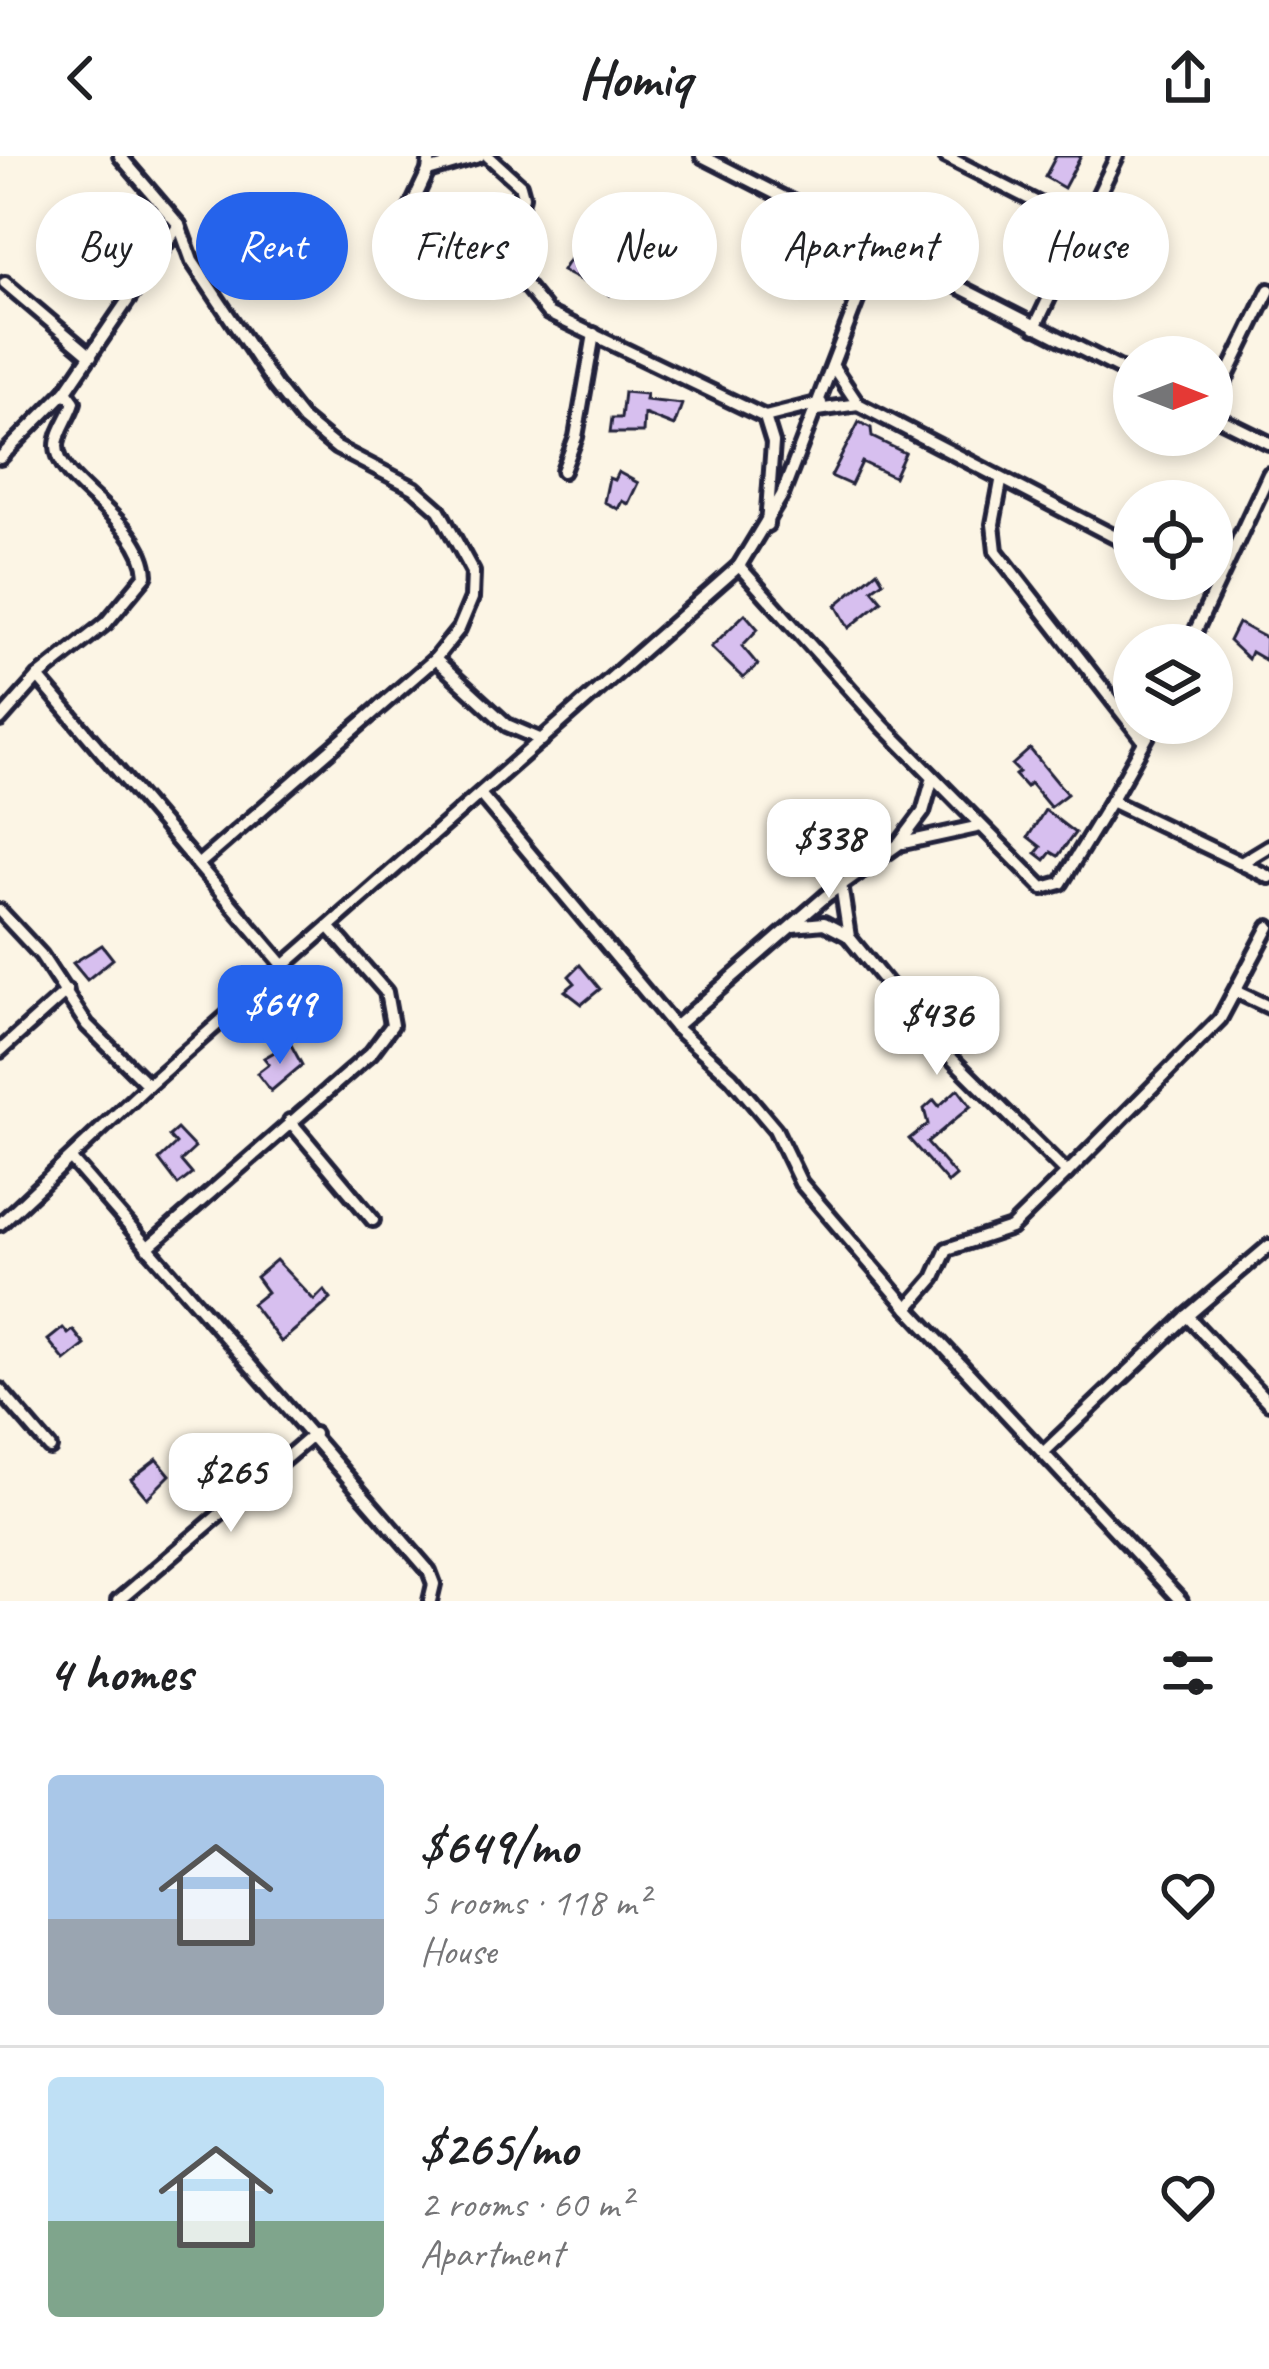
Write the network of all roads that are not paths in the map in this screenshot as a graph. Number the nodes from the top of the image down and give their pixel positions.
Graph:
1 (120, 156) edge
2 (430, 156) edge
3 (484, 156) edge
4 (945, 156) edge
5 (1118, 156) edge
6 (711, 158) edge
7 (428, 171) junction
8 (418, 192) edge
9 (773, 192) edge
10 (1016, 192) edge
11 (1100, 192) edge
12 (179, 225) junction
13 (5, 283) dead end
14 (1269, 290) edge
15 (859, 300) edge
16 (979, 300) edge
17 (1048, 300) edge
18 (1264, 313) edge
19 (1035, 327) junction
20 (594, 334) junction
21 (91, 356) junction
22 (1113, 366) edge
23 (834, 368) junction
24 (1233, 371) edge
25 (66, 391) junction
26 (858, 404) junction
27 (819, 407) junction
28 (765, 417) junction
29 (1233, 423) edge
30 (1269, 443) edge
31 (0, 458) edge
32 (563, 471) dead end
33 (1269, 474) edge
34 (1001, 482) junction
35 (766, 527) junction
36 (1113, 537) edge
37 (1233, 549) edge
38 (739, 566) junction
39 (435, 658) junction
40 (38, 677) junction
41 (1113, 701) edge
42 (0, 720) edge
43 (542, 740) junction
44 (1142, 744) edge
45 (933, 777) junction
46 (480, 794) junction
47 (1111, 801) junction
48 (981, 826) junction
49 (899, 844) junction
50 (1269, 846) edge
51 (1241, 862) junction
52 (200, 863) junction
53 (1269, 877) edge
54 (841, 884) junction
55 (0, 911) edge
56 (793, 926) junction
57 (1269, 927) edge
58 (331, 928) junction
59 (849, 937) junction
60 (284, 966) junction
61 (67, 991) junction
62 (1237, 992) junction
63 (1269, 1007) edge
64 (675, 1027) junction
65 (0, 1051) edge
66 (148, 1085) junction
67 (290, 1121) junction
68 (71, 1159) junction
69 (1067, 1173) junction
70 (373, 1220) dead end
71 (0, 1224) edge
72 (1269, 1246) edge
73 (147, 1248) junction
74 (908, 1308) junction
75 (1187, 1316) junction
76 (0, 1390) edge
77 (1269, 1403) edge
78 (314, 1434) junction
79 (50, 1448) dead end
80 (1045, 1451) junction
81 (118, 1601) edge
82 (430, 1601) edge
83 (1180, 1601) edge

1 - 12 street
2 - 7 street
3 - 7 street
3 - 20 street
4 - 10 street
5 - 11 street
6 - 9 street
7 - 8 street
12 - 21 street
12 - 39 street
13 - 21 street
14 - 18 street
15 - 23 street
16 - 19 street
17 - 19 street
18 - 24 street
19 - 22 street
20 - 28 street
20 - 32 street
21 - 25 street
23 - 26 street
23 - 27 street
25 - 31 street
25 - 40 street
26 - 27 street
26 - 34 street
27 - 28 street
27 - 35 street
28 - 35 street
29 - 30 street
33 - 37 street
34 - 36 street
34 - 41 street
35 - 38 street
38 - 43 street
38 - 45 street
39 - 43 street
39 - 52 street
40 - 42 street
40 - 52 street
43 - 46 street
44 - 47 street
45 - 48 street
45 - 49 street
46 - 58 street
46 - 64 street
47 - 48 street
47 - 51 street
48 - 49 street
49 - 54 street
50 - 51 street
51 - 53 street
52 - 60 street
54 - 56 street
54 - 59 street
55 - 61 street
56 - 59 street
56 - 64 street
57 - 62 street
58 - 60 street
58 - 67 street
59 - 69 street
60 - 66 street
61 - 65 street
61 - 66 street
62 - 63 street
62 - 69 street
64 - 74 street
66 - 68 street
67 - 70 street
67 - 73 street
68 - 71 street
68 - 73 street
69 - 74 street
72 - 75 street
73 - 78 street
74 - 80 street
75 - 77 street
75 - 80 street
76 - 79 street
78 - 81 street
78 - 82 street
80 - 83 street

